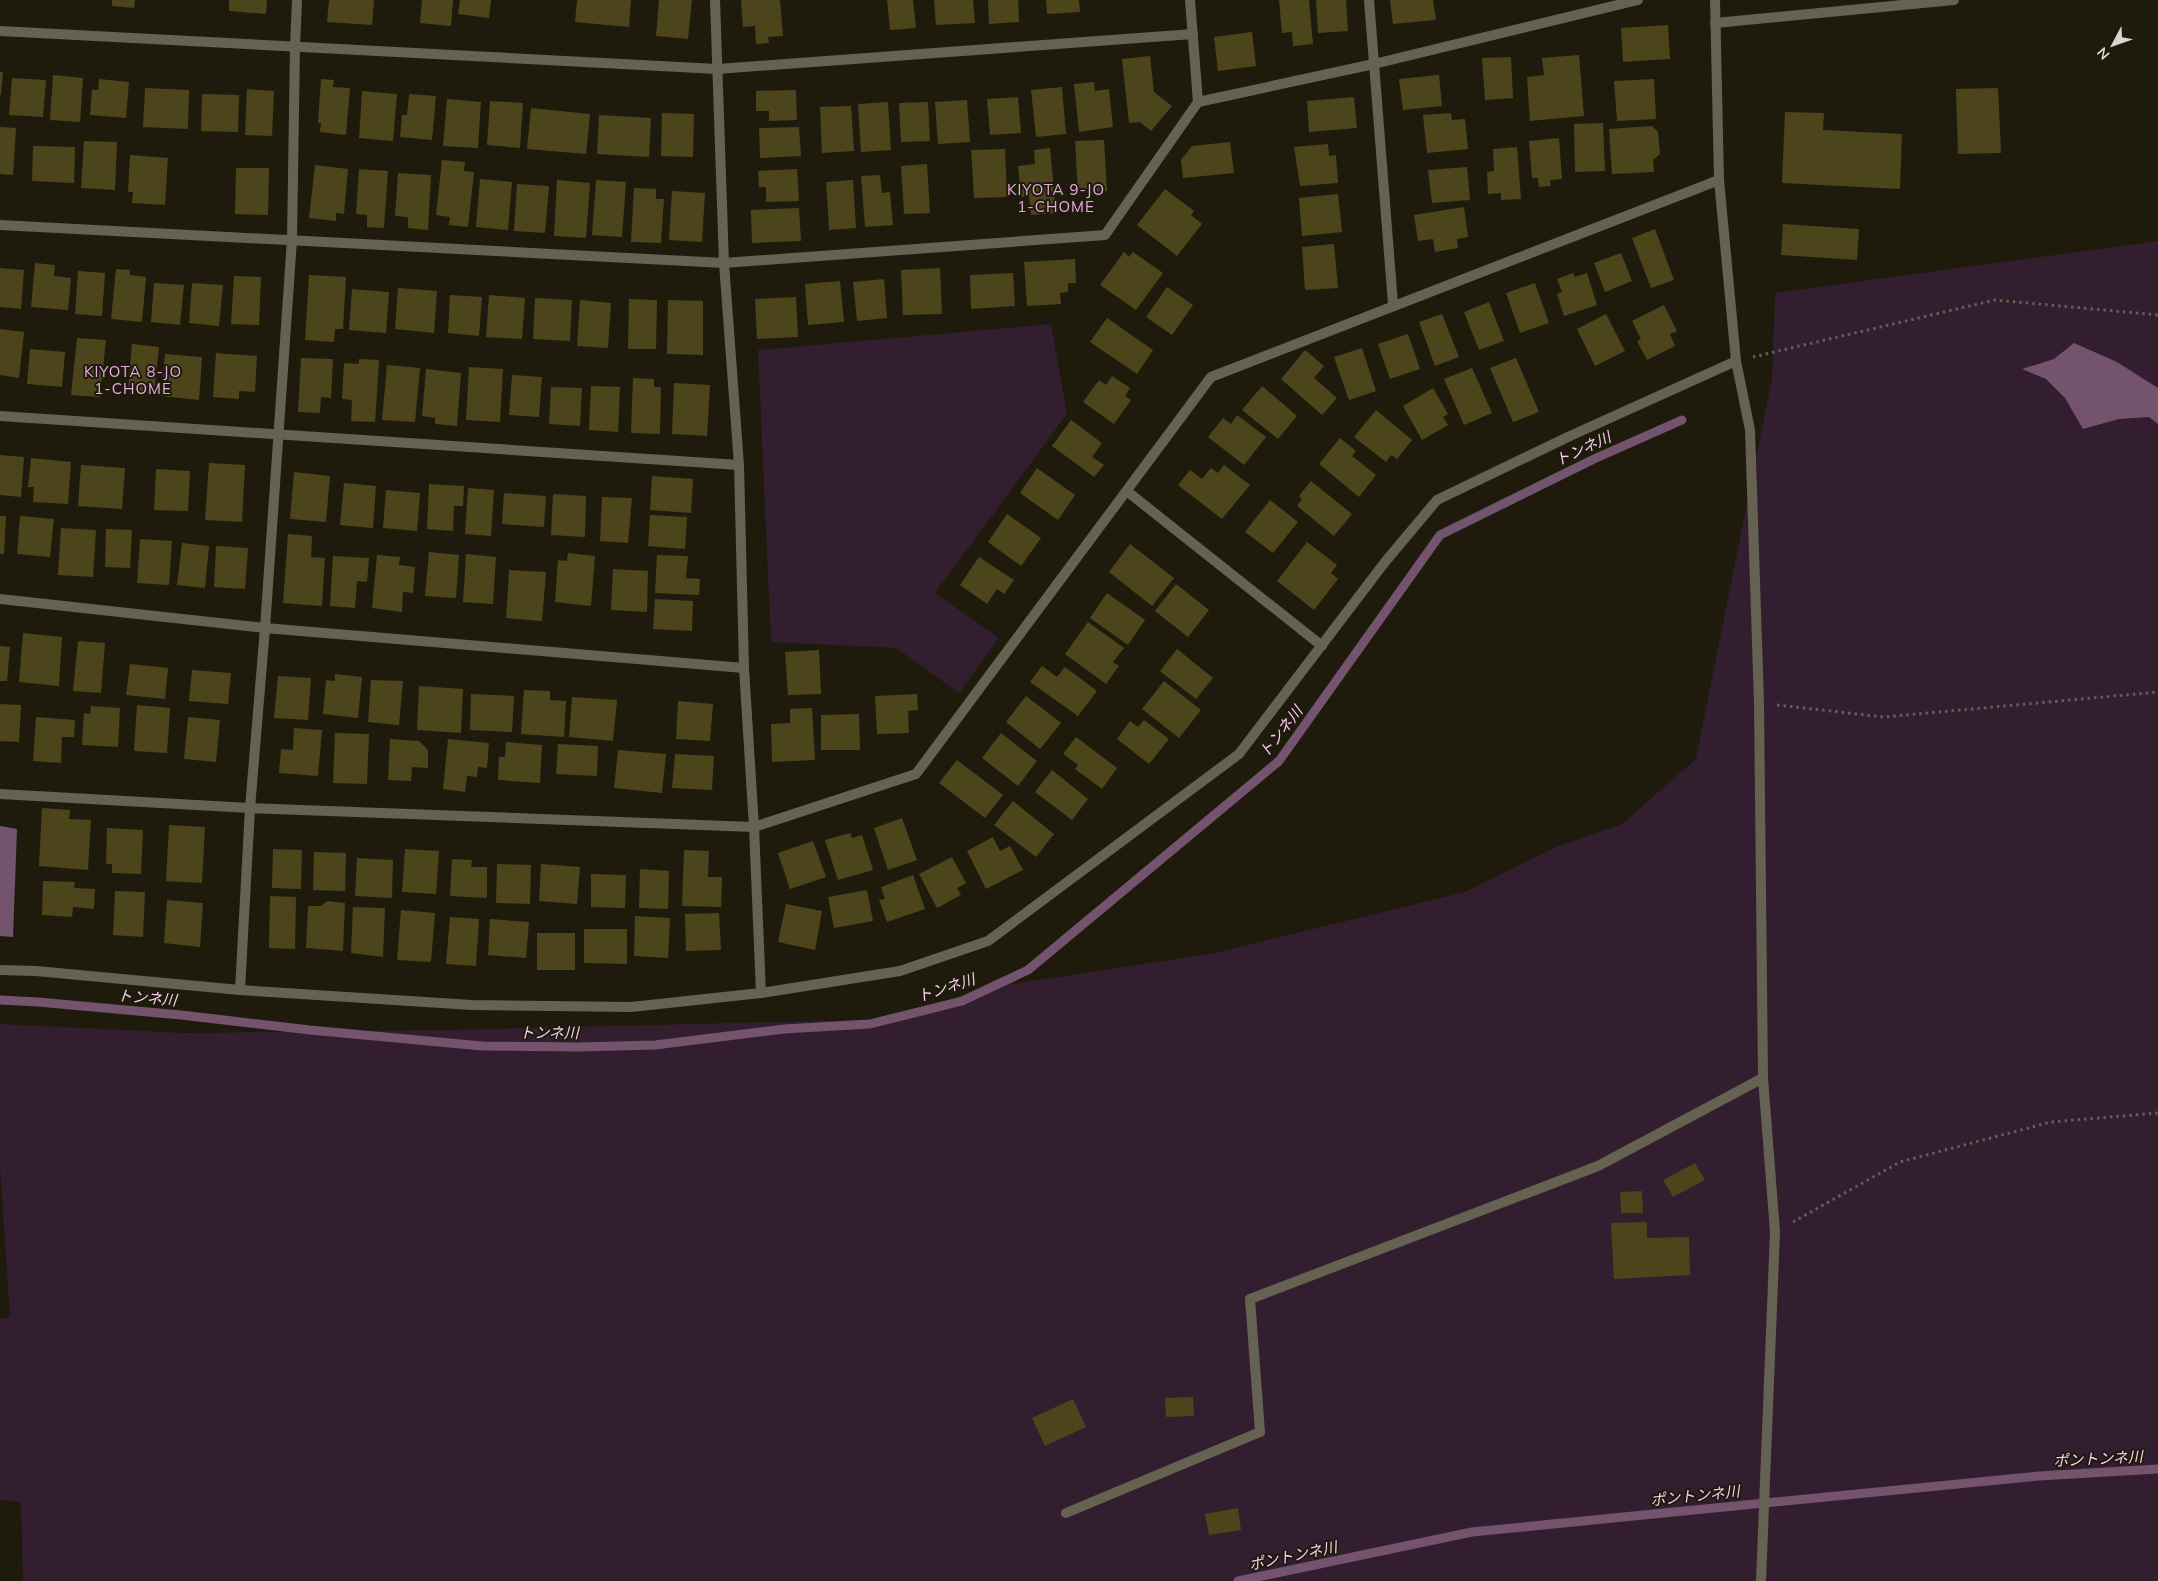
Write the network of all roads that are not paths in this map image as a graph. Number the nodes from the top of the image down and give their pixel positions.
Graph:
1 (297, 0) edge
2 (715, 0) edge
3 (1190, 0) edge
4 (1369, 0) edge
5 (1638, 0) edge
6 (1715, 0) edge
7 (1954, 0) edge
8 (1715, 24) junction
9 (0, 31) edge
10 (1193, 34) junction
11 (294, 46) junction
12 (1374, 64) junction
13 (717, 69) junction
14 (1198, 102) junction
15 (1718, 180) junction
16 (0, 225) edge
17 (292, 240) junction
18 (724, 263) junction
19 (1393, 304) junction
20 (1736, 361) junction
21 (0, 416) edge
22 (277, 434) junction
23 (739, 465) junction
24 (1128, 492) junction
25 (0, 599) edge
26 (265, 628) junction
27 (1322, 646) junction
28 (744, 668) junction
29 (0, 794) edge
30 (250, 808) junction
31 (754, 827) junction
32 (0, 970) edge
33 (240, 990) junction
34 (761, 993) junction
35 (1763, 1078) junction
36 (1066, 1513) dead end
37 (1761, 1581) edge

1 - 11 street
2 - 13 street
3 - 10 street
4 - 12 street
5 - 12 street
6 - 8 street
7 - 8 street
8 - 15 street
9 - 11 street
10 - 13 street
10 - 14 street
11 - 13 street
11 - 17 street
12 - 14 street
12 - 19 street
13 - 18 street
14 - 18 street
15 - 19 street
15 - 20 street
16 - 17 street
17 - 18 street
17 - 22 street
18 - 23 street
19 - 24 street
20 - 27 street
20 - 35 street
21 - 22 street
22 - 23 street
22 - 26 street
23 - 28 street
24 - 27 street
24 - 31 street
25 - 26 street
26 - 28 street
26 - 30 street
27 - 34 street
28 - 31 street
29 - 30 street
30 - 31 street
30 - 33 street
31 - 34 street
32 - 33 street
33 - 34 street
35 - 36 street
35 - 37 street

